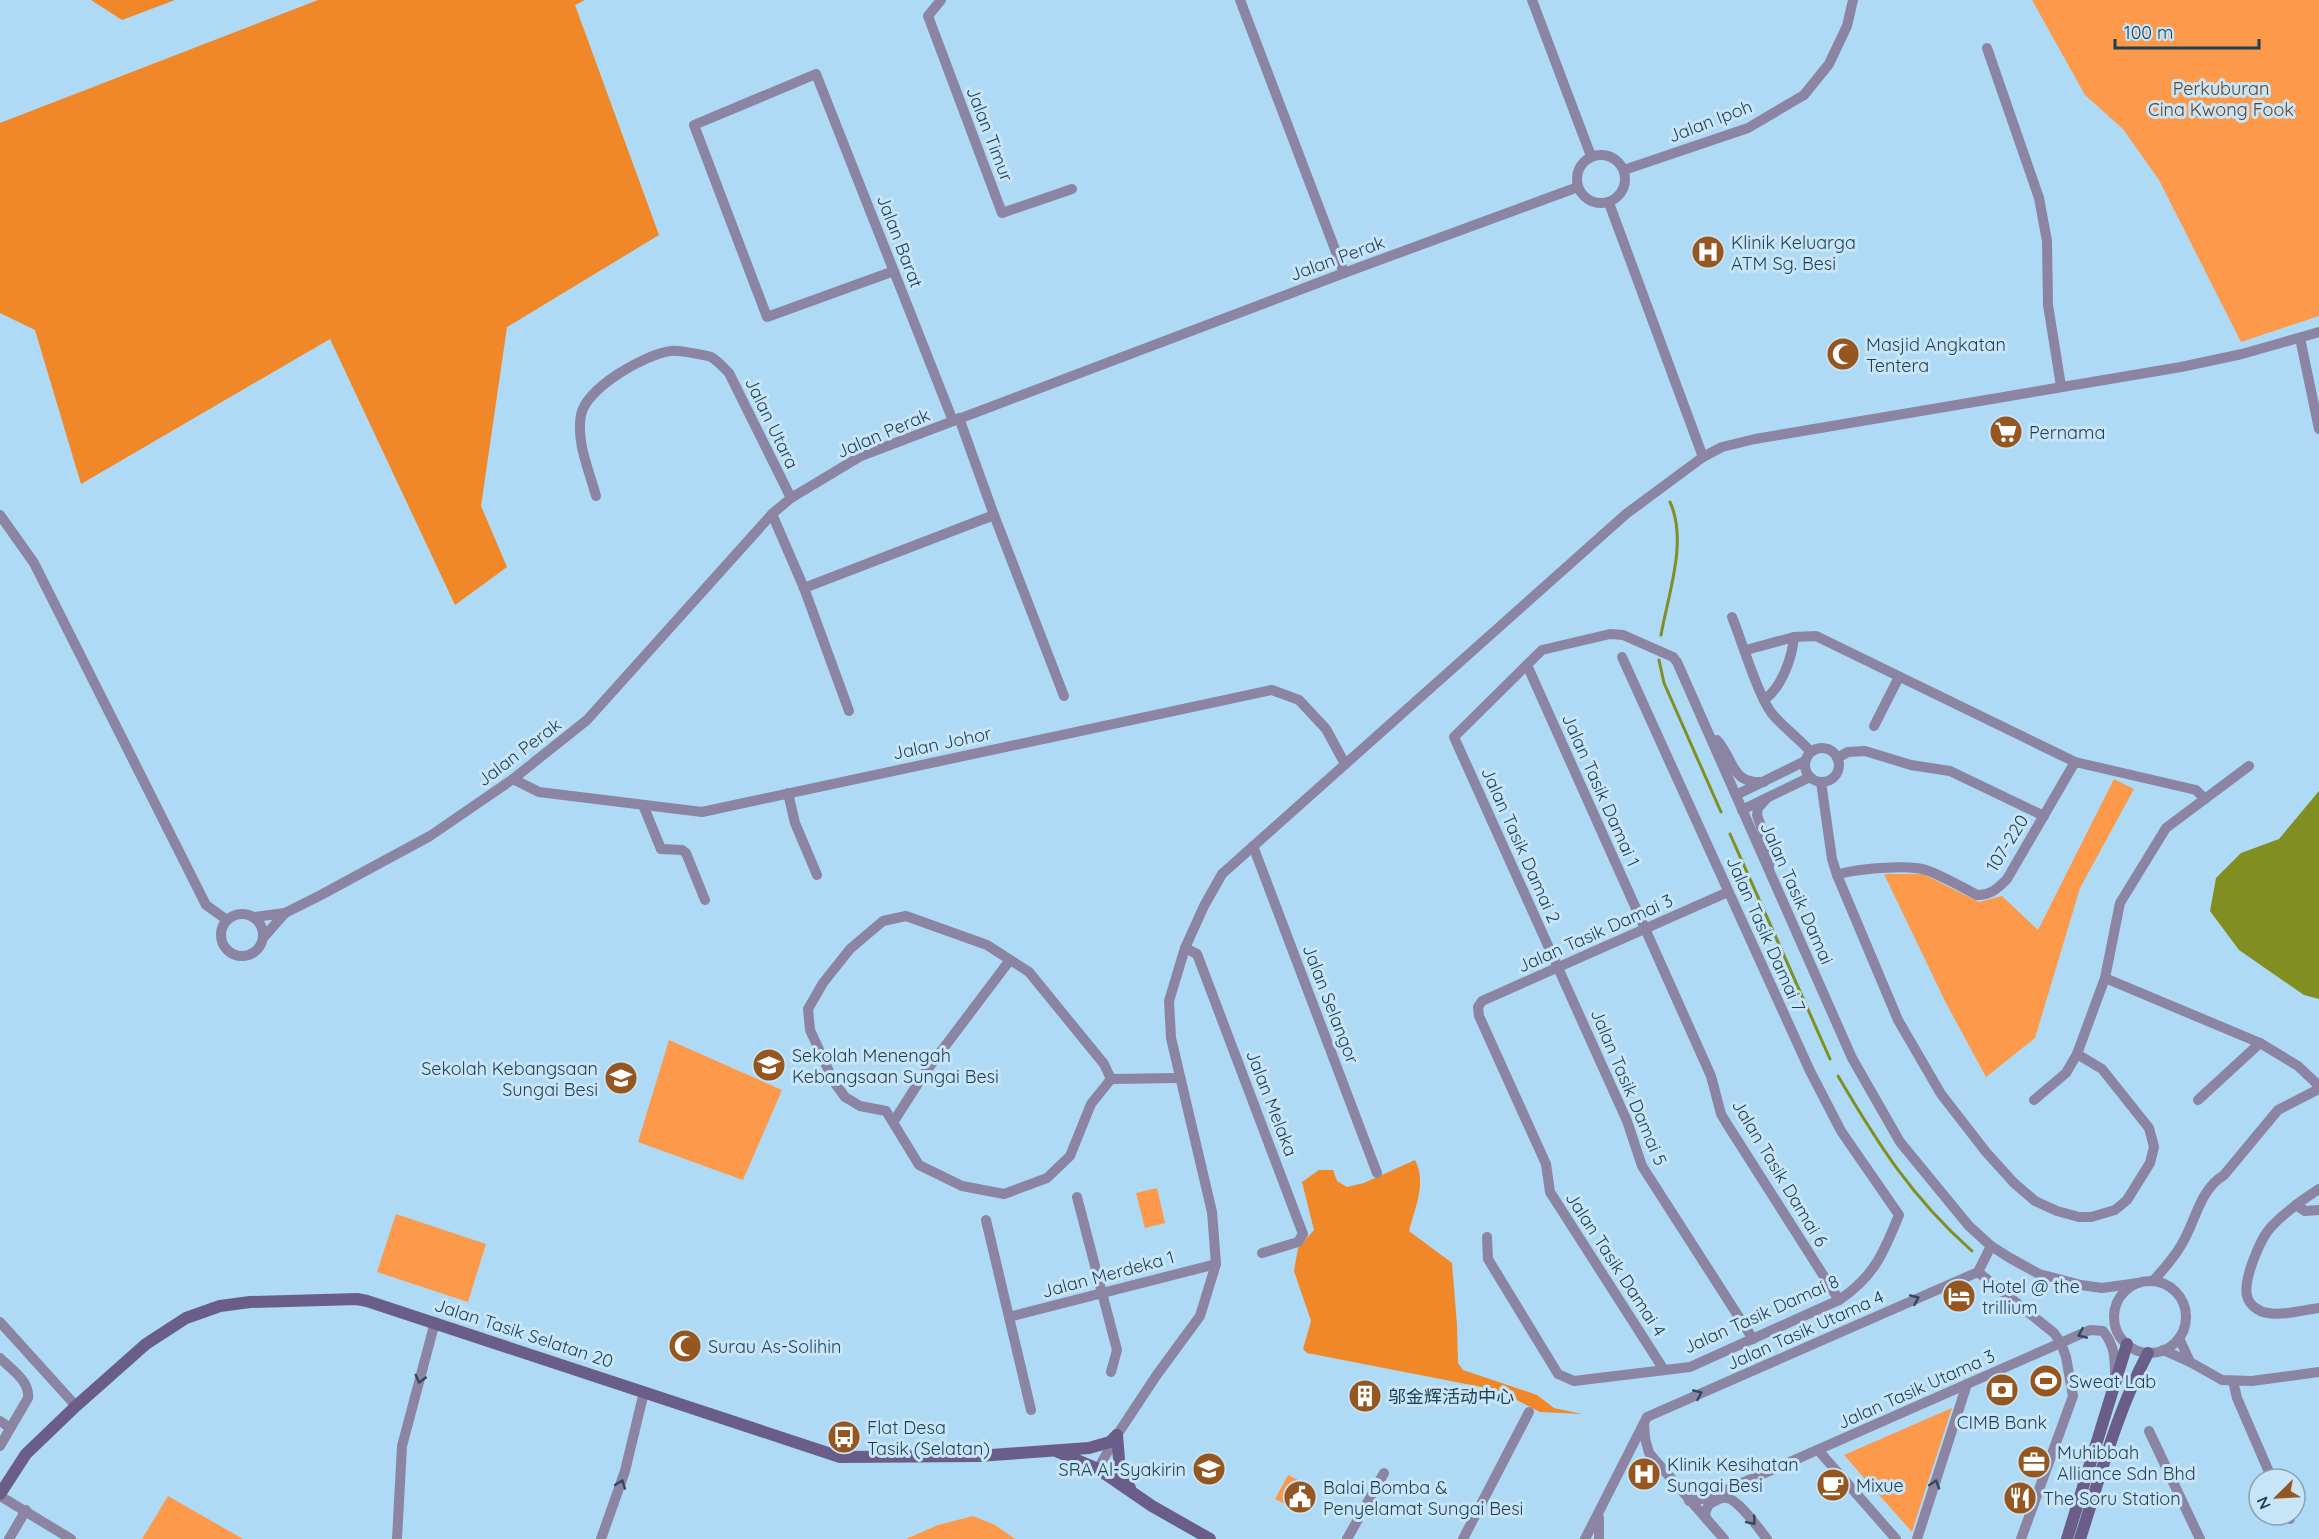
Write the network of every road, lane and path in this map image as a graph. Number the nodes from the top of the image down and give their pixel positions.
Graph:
1 (941, 0) edge
2 (1240, 0) edge
3 (1532, 0) edge
4 (1852, 0) edge
5 (1987, 48) dead end
6 (1591, 156) junction
7 (1624, 170) junction
8 (1578, 187) junction
9 (1072, 189) dead end
10 (1609, 203) junction
11 (894, 271) junction
12 (1344, 273) junction
13 (2319, 332) edge
14 (2300, 338) junction
15 (2061, 386) junction
16 (956, 420) junction
17 (2319, 429) edge
18 (1703, 457) junction
19 (596, 496) dead end
20 (790, 498) junction
21 (772, 514) junction
22 (0, 515) edge
23 (993, 515) junction
24 (804, 588) junction
25 (1732, 617) dead end
26 (1794, 637) junction
27 (1746, 650) junction
28 (1622, 657) dead end
29 (1527, 665) junction
30 (1899, 677) junction
31 (1064, 696) dead end
32 (1764, 700) junction
33 (849, 711) dead end
34 (1874, 726) dead end
35 (1706, 728) junction
36 (1454, 736) joint
37 (1808, 757) junction
38 (1837, 758) junction
39 (2075, 762) junction
40 (1345, 764) junction
41 (2249, 766) dead end
42 (513, 779) junction
43 (1815, 780) junction
44 (1764, 782) junction
45 (788, 794) junction
46 (1736, 795) junction
47 (1767, 798) junction
48 (2205, 799) junction
49 (643, 805) junction
50 (1742, 810) junction
51 (2044, 816) junction
52 (1253, 846) junction
53 (1769, 869) junction
54 (817, 875) dead end
55 (1837, 875) junction
56 (1728, 892) junction
57 (705, 900) dead end
58 (285, 913) junction
59 (255, 917) junction
60 (227, 920) junction
61 (1644, 929) junction
62 (264, 937) junction
63 (1185, 948) junction
64 (1010, 960) junction
65 (1558, 967) junction
66 (2105, 978) junction
67 (1478, 1007) joint
68 (2260, 1043) junction
69 (2077, 1054) junction
70 (1179, 1078) junction
71 (1111, 1079) junction
72 (2316, 1086) edge
73 (2034, 1100) dead end
74 (2199, 1100) dead end
75 (2319, 1102) edge
76 (894, 1120) junction
77 (1377, 1173) dead end
78 (2319, 1189) edge
79 (1077, 1197) dead end
80 (2296, 1205) junction
81 (2319, 1210) edge
82 (1899, 1215) joint
83 (986, 1220) dead end
84 (1487, 1237) dead end
85 (1991, 1246) junction
86 (1262, 1253) dead end
87 (2010, 1258) junction
88 (2169, 1263) junction
89 (1216, 1264) junction
90 (1982, 1276) junction
91 (2153, 1281) junction
92 (2138, 1283) junction
93 (2170, 1287) junction
94 (2102, 1288) junction
95 (1101, 1293) junction
96 (1839, 1300) junction
97 (2117, 1302) junction
98 (2319, 1308) edge
99 (1009, 1317) junction
100 (0, 1322) edge
101 (435, 1322) junction
102 (2179, 1338) junction
103 (1753, 1339) junction
104 (2061, 1343) junction
105 (2127, 1344) junction
106 (2163, 1350) junction
107 (2148, 1353) junction
108 (0, 1358) edge
109 (2190, 1362) junction
110 (1664, 1370) junction
111 (1111, 1372) dead end
112 (2319, 1372) edge
113 (2233, 1381) junction
114 (1967, 1384) junction
115 (2115, 1385) junction
116 (644, 1392) junction
117 (76, 1406) junction
118 (2107, 1409) junction
119 (1031, 1410) dead end
120 (1529, 1412) dead end
121 (2121, 1414) junction
122 (0, 1421) edge
123 (1645, 1421) junction
124 (10, 1428) junction
125 (2149, 1431) dead end
126 (1117, 1435) junction
127 (0, 1446) edge
128 (1818, 1450) junction
129 (1054, 1451) junction
130 (1650, 1453) junction
131 (1629, 1454) junction
132 (2267, 1467) edge
133 (1098, 1469) junction
134 (1384, 1473) dead end
135 (1746, 1482) junction
136 (1132, 1493) junction
137 (0, 1495) edge
138 (1689, 1501) junction
139 (1737, 1503) junction
140 (26, 1510) junction
141 (1599, 1512) junction
142 (1707, 1520) junction
143 (9, 1539) edge
144 (71, 1539) edge
145 (397, 1539) edge
146 (601, 1539) edge
147 (1210, 1539) edge
148 (1347, 1539) edge
149 (1463, 1539) edge
150 (1585, 1539) edge
151 (1599, 1539) edge
152 (1724, 1539) edge
153 (1767, 1539) edge
154 (1896, 1539) edge
155 (1917, 1539) edge
156 (2021, 1539) edge
157 (2067, 1539) edge
158 (2080, 1539) edge
159 (2200, 1539) edge

1 - 9 street, Jalan Timur
2 - 12 street
3 - 6 street
4 - 7 street, Jalan Ipoh
5 - 15 street
6 - 7 street
6 - 8 street
7 - 10 street
8 - 10 street
8 - 12 street, Jalan Perak
10 - 18 street
11 - 11 street, Jalan Barat
11 - 16 street, Jalan Barat
12 - 16 street, Jalan Perak
13 - 14 street
14 - 15 street
14 - 17 street
15 - 18 street
16 - 20 street, Jalan Perak
16 - 23 street, Jalan Barat
18 - 40 street
19 - 20 street, Jalan Utara
20 - 21 street, Jalan Perak
21 - 24 street
21 - 42 street, Jalan Perak
22 - 60 street
23 - 24 street
23 - 31 street, Jalan Barat
24 - 33 street
25 - 27 street
26 - 27 street
26 - 30 street
26 - 32 street
27 - 32 street
28 - 56 street, Jalan Tasik Damai 7
29 - 35 street, Jalan Tasik Damai
29 - 36 street, Jalan Tasik Damai
29 - 61 street, Jalan Tasik Damai 1
30 - 34 street
30 - 39 street
32 - 37 street
35 - 44 street
35 - 46 street, Jalan Tasik Damai
36 - 65 street, Jalan Tasik Damai 2
37 - 38 street
37 - 43 street
37 - 44 street
38 - 43 street
38 - 51 street
39 - 48 street
39 - 51 street, 107-220
40 - 45 street, Jalan Johor
40 - 52 street
41 - 48 street
42 - 49 street, Jalan Johor
42 - 58 street, Jalan Perak
43 - 47 street
43 - 55 street
44 - 46 street
45 - 49 street, Jalan Johor
45 - 54 street
46 - 50 street, Jalan Tasik Damai
47 - 50 street
47 - 53 street
48 - 66 street
49 - 57 street
50 - 53 street, Jalan Tasik Damai
51 - 55 street, 107-220
52 - 63 street
52 - 77 street, Jalan Selangor
53 - 85 street, Jalan Tasik Damai
55 - 69 street
56 - 61 street, Jalan Tasik Damai 3
56 - 82 street, Jalan Tasik Damai 7
58 - 59 street, Jalan Perak
58 - 62 street, Jalan Perak
59 - 60 street
59 - 62 street
60 - 62 street
61 - 65 street, Jalan Tasik Damai 3
61 - 96 street, Jalan Tasik Damai 6
63 - 70 street
63 - 86 street, Jalan Melaka
64 - 71 street
64 - 76 street
64 - 76 street
65 - 67 street, Jalan Tasik Damai 3
65 - 103 street, Jalan Tasik Damai 5
66 - 68 street
66 - 69 street
67 - 110 street, Jalan Tasik Damai 4
68 - 72 street
68 - 74 street
69 - 73 street
70 - 71 street
70 - 89 street
71 - 76 street
72 - 75 street
72 - 88 street
78 - 80 street
79 - 95 street
80 - 81 street
80 - 98 street
82 - 96 street, Jalan Tasik Damai 8
83 - 99 street
84 - 110 street, Jalan Tasik Damai 8
85 - 87 street, Jalan Tasik Damai
85 - 90 street
87 - 90 street, Jalan Tasik Utama 4
87 - 94 street, Jalan Tasik Damai
88 - 91 street
88 - 93 street
89 - 95 street, Jalan Merdeka 1
89 - 126 street
90 - 104 street
123 -> 90 street, Jalan Tasik Utama 4
91 - 92 street
91 - 93 street
92 - 94 street, Jalan Tasik Damai
92 - 97 street
93 - 102 street
94 - 97 street
95 - 99 street, Jalan Merdeka 1
95 - 111 street
96 - 103 street, Jalan Tasik Damai 8
97 - 105 street
99 - 119 street
100 - 117 street
101 - 116 street, Jalan Tasik Selatan 20
101 - 117 street, Jalan Tasik Selatan 20
101 -> 145 street
102 - 106 street
102 - 109 street
103 - 110 street, Jalan Tasik Damai 8
104 - 114 street, Jalan Tasik Utama 3
115 -> 104 street, Jalan Tasik Utama 3
104 - 156 street
105 - 107 street
105 - 115 street
106 - 107 street
106 - 109 street
107 - 121 street
108 - 124 street
109 - 113 street
112 - 113 street
113 - 132 street
114 - 128 street, Jalan Tasik Utama 3
155 -> 114 street
115 - 118 street
116 - 129 street, Jalan Tasik Selatan 20
146 -> 116 street
117 - 137 street, Jalan Tasik Selatan 20
118 - 121 street
118 - 157 street
120 - 149 street
121 - 158 street
122 - 124 street
123 - 130 street
123 - 131 street
124 - 127 street
125 - 159 street
126 - 129 street
126 - 133 street
126 - 136 street
128 - 135 street, Jalan Tasik Utama 3
128 - 154 street
129 - 133 street, Jalan Tasik Selatan 20
130 - 131 street
130 - 138 street
131 - 141 street
133 - 136 street, Jalan Tasik Selatan 20
134 - 148 street
135 - 138 street, Jalan Tasik Utama 3
135 - 139 street
136 - 147 street, Jalan Tasik Selatan 20
137 - 140 street
138 - 142 street
139 - 142 street
139 -> 153 street
140 - 143 street
140 - 144 street
141 - 150 street
141 - 151 street
142 - 152 street

